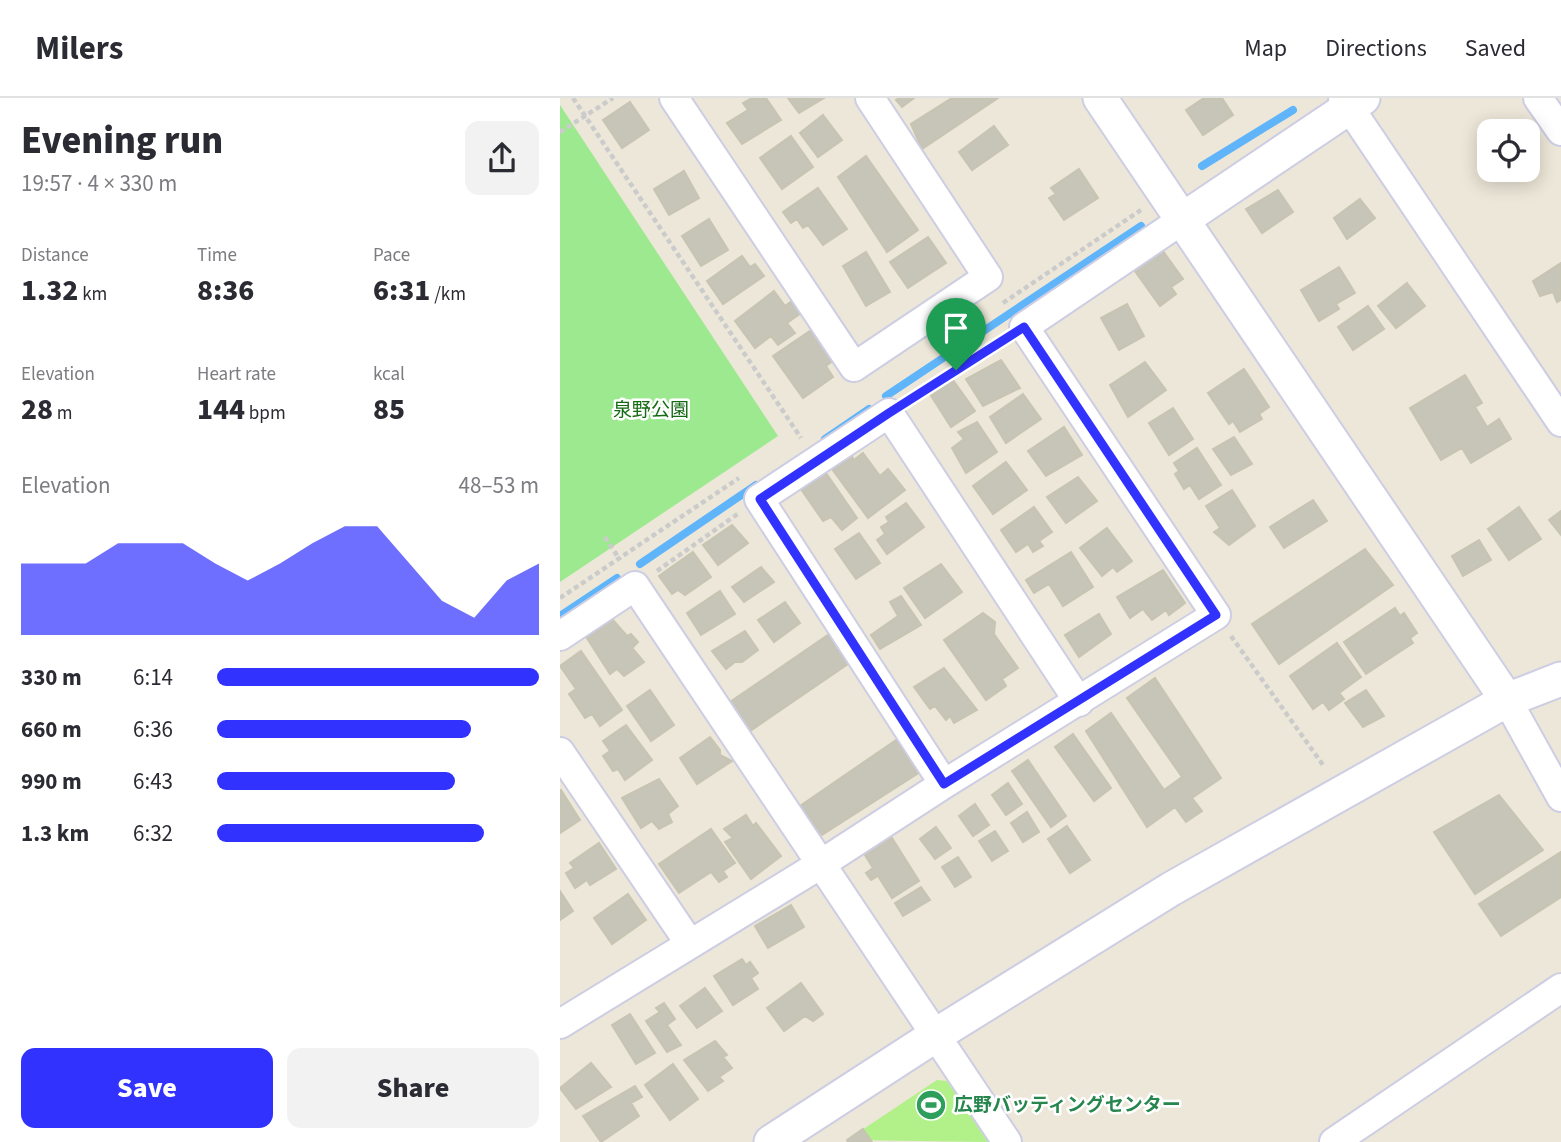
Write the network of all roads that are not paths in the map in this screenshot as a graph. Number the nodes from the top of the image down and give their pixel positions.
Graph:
1 (674, 98) edge
2 (870, 98) edge
3 (1100, 98) edge
4 (1538, 98) edge
5 (1352, 101) edge
6 (1561, 131) edge
7 (1182, 220) junction
8 (1561, 422) edge
9 (560, 636) edge
10 (1561, 679) edge
11 (1507, 700) junction
12 (1079, 702) junction
13 (560, 752) edge
14 (944, 784) junction
15 (1561, 797) edge
16 (821, 864) junction
17 (690, 944) junction
18 (1561, 988) edge
19 (560, 1024) edge
20 (936, 1035) junction
21 (771, 1142) edge
22 (1007, 1142) edge
23 (1334, 1142) edge

1 - 2 street
3 - 7 street
4 - 6 street
5 - 7 street
5 - 8 street
7 - 11 street
7 - 12 street
9 - 16 street
10 - 11 street
11 - 15 street
11 - 20 street
12 - 14 street
12 - 14 street
13 - 17 street
14 - 16 street
16 - 17 street
16 - 20 street
17 - 19 street
18 - 23 street
20 - 21 street
20 - 22 street

